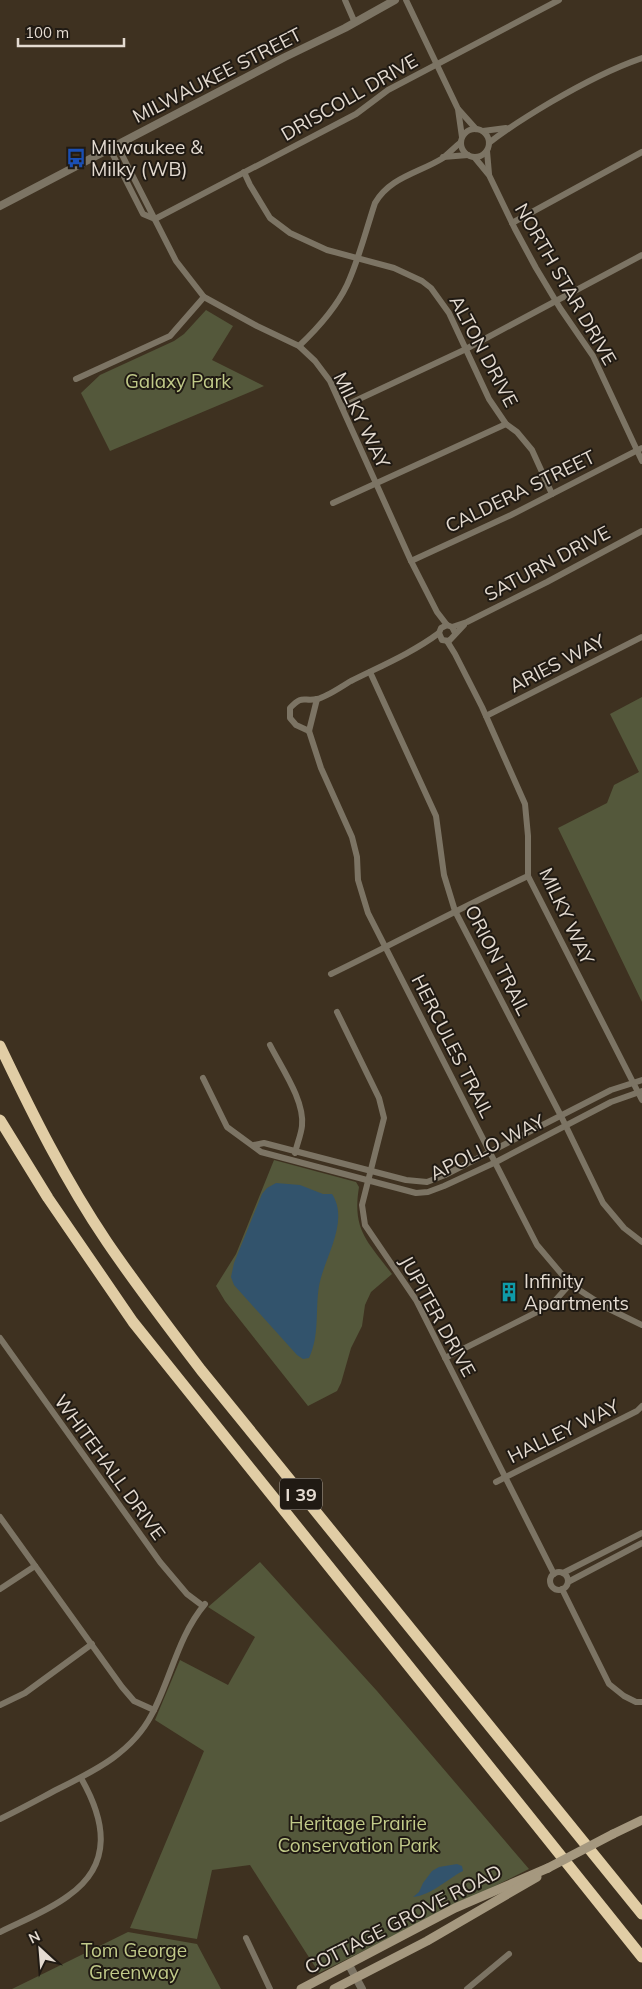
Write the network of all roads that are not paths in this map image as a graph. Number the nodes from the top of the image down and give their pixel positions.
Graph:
1 (345, 0) edge
2 (395, 0) edge
3 (406, 0) edge
4 (559, 0) edge
5 (355, 22) junction
6 (642, 58) edge
7 (437, 64) junction
8 (458, 109) junction
9 (507, 128) junction
10 (476, 129) junction
11 (483, 131) junction
12 (461, 139) junction
13 (490, 143) junction
14 (114, 147) junction
15 (487, 151) junction
16 (642, 152) edge
17 (468, 155) junction
18 (443, 158) junction
19 (475, 158) junction
20 (244, 172) junction
21 (489, 175) junction
22 (0, 206) edge
23 (154, 218) junction
24 (512, 223) junction
25 (641, 257) edge
26 (357, 258) junction
27 (204, 297) junction
28 (555, 300) junction
29 (300, 346) junction
30 (464, 350) junction
31 (76, 379) dead end
32 (342, 407) junction
33 (506, 424) junction
34 (639, 449) edge
35 (642, 461) edge
36 (376, 483) junction
37 (552, 494) junction
38 (333, 503) dead end
39 (642, 531) edge
40 (411, 561) junction
41 (447, 633) junction
42 (642, 637) edge
43 (370, 672) junction
44 (317, 699) junction
45 (486, 716) junction
46 (309, 731) junction
47 (528, 876) junction
48 (455, 911) junction
49 (386, 947) junction
50 (331, 974) dead end
51 (337, 1012) dead end
52 (270, 1045) dead end
53 (0, 1046) edge
54 (203, 1078) dead end
55 (642, 1080) edge
56 (633, 1082) junction
57 (640, 1091) edge
58 (642, 1100) edge
59 (561, 1116) junction
60 (0, 1120) edge
61 (566, 1125) junction
62 (254, 1145) junction
63 (295, 1150) junction
64 (491, 1152) junction
65 (293, 1159) junction
66 (496, 1162) junction
67 (371, 1170) junction
68 (368, 1180) junction
69 (642, 1242) edge
70 (570, 1284) junction
71 (642, 1325) edge
72 (1, 1343) edge
73 (446, 1358) junction
74 (642, 1406) edge
75 (506, 1476) junction
76 (496, 1482) dead end
77 (0, 1517) edge
78 (642, 1533) edge
79 (642, 1543) edge
80 (35, 1566) junction
81 (563, 1573) junction
82 (554, 1574) junction
83 (568, 1582) junction
84 (0, 1589) edge
85 (562, 1589) junction
86 (92, 1644) junction
87 (642, 1702) edge
88 (0, 1706) edge
89 (154, 1710) junction
90 (81, 1778) junction
91 (0, 1819) edge
92 (640, 1820) edge
93 (548, 1868) junction
94 (642, 1914) edge
95 (0, 1932) edge
96 (246, 1938) dead end
97 (509, 1954) dead end
98 (642, 1957) edge
99 (349, 1965) junction
100 (356, 1978) junction
101 (270, 1989) edge
102 (301, 1989) edge
103 (334, 1989) edge
104 (362, 1989) edge
105 (467, 1989) edge

1 - 5 street
2 - 5 street, MILWAUKEE STREET
3 - 7 street
4 - 7 street, DRISCOLL DRIVE
5 - 14 street, MILWAUKEE STREET
6 - 9 street
7 - 8 street
7 - 20 street, DRISCOLL DRIVE
8 - 10 street
8 - 12 street
9 - 11 street
9 - 13 street
10 - 11 street
10 - 12 street
11 - 13 street
12 - 17 street
12 - 18 street
13 - 15 street
14 - 22 street, MILWAUKEE STREET
14 - 23 street, MILKY WAY
15 - 19 street
15 - 21 street, NORTH STAR DRIVE
16 - 24 street
17 - 18 street
17 - 19 street
18 - 26 street
19 - 21 street, NORTH STAR DRIVE
20 - 23 street, DRISCOLL DRIVE
20 - 26 street, ALTON DRIVE
21 - 24 street, NORTH STAR DRIVE
23 - 27 street, MILKY WAY
24 - 28 street, NORTH STAR DRIVE
25 - 28 street
26 - 29 street
26 - 30 street, ALTON DRIVE
27 - 29 street, MILKY WAY
27 - 31 street
28 - 30 street
28 - 34 street, NORTH STAR DRIVE
29 - 32 street, MILKY WAY
30 - 32 street
30 - 33 street, ALTON DRIVE
32 - 36 street, MILKY WAY
33 - 36 street
33 - 37 street, ALTON DRIVE
34 - 35 street, NORTH STAR DRIVE
34 - 37 street, CALDERA STREET
36 - 38 street
36 - 40 street, MILKY WAY
37 - 40 street, CALDERA STREET
39 - 41 street, SATURN DRIVE
40 - 41 street, MILKY WAY
41 - 43 street, SATURN DRIVE
41 - 45 street, MILKY WAY
42 - 45 street, ARIES WAY
43 - 44 street, SATURN DRIVE
43 - 48 street, ORION TRAIL
44 - 46 street
44 - 46 street, SATURN DRIVE
45 - 47 street, MILKY WAY
46 - 49 street, HERCULES TRAIL
47 - 48 street
47 - 56 street, MILKY WAY
48 - 49 street
48 - 59 street, ORION TRAIL
49 - 50 street
49 - 64 street, HERCULES TRAIL
51 - 67 street, JUPITER DRIVE
52 - 63 street
53 - 94 highway, I 39
54 - 62 street, APOLLO WAY
55 - 56 street, APOLLO WAY
56 - 57 street, MILKY WAY
56 - 59 street, APOLLO WAY
57 - 58 street, MILKY WAY
57 - 61 street, APOLLO WAY
59 - 61 street, ORION TRAIL
59 - 64 street, APOLLO WAY
60 - 98 highway, I 39
61 - 66 street, APOLLO WAY
61 - 69 street, ORION TRAIL
62 - 63 street, APOLLO WAY
62 - 65 street, APOLLO WAY
63 - 65 street
63 - 67 street, APOLLO WAY
64 - 66 street, HERCULES TRAIL
64 - 67 street, APOLLO WAY
65 - 68 street, APOLLO WAY
66 - 68 street, APOLLO WAY
66 - 70 street, HERCULES TRAIL
67 - 68 street, JUPITER DRIVE
68 - 73 street, JUPITER DRIVE
70 - 71 street, HERCULES TRAIL
70 - 73 street
72 - 89 street, WHITEHALL DRIVE
73 - 75 street, JUPITER DRIVE
74 - 75 street, HALLEY WAY
75 - 76 street, HALLEY WAY
75 - 82 street, JUPITER DRIVE
77 - 80 street
78 - 81 street
79 - 83 street
80 - 84 street
80 - 86 street
81 - 82 street
81 - 83 street
82 - 85 street
83 - 85 street
85 - 87 street
86 - 88 street
86 - 89 street
89 - 90 street
90 - 91 street
90 - 95 street
92 - 93 main road, COTTAGE GROVE ROAD, bridge
93 - 99 main road, COTTAGE GROVE ROAD
93 - 100 main road, COTTAGE GROVE ROAD
96 - 101 street
97 - 105 street
99 - 100 street
99 - 102 main road, COTTAGE GROVE ROAD
100 - 103 main road, COTTAGE GROVE ROAD
100 - 104 street

